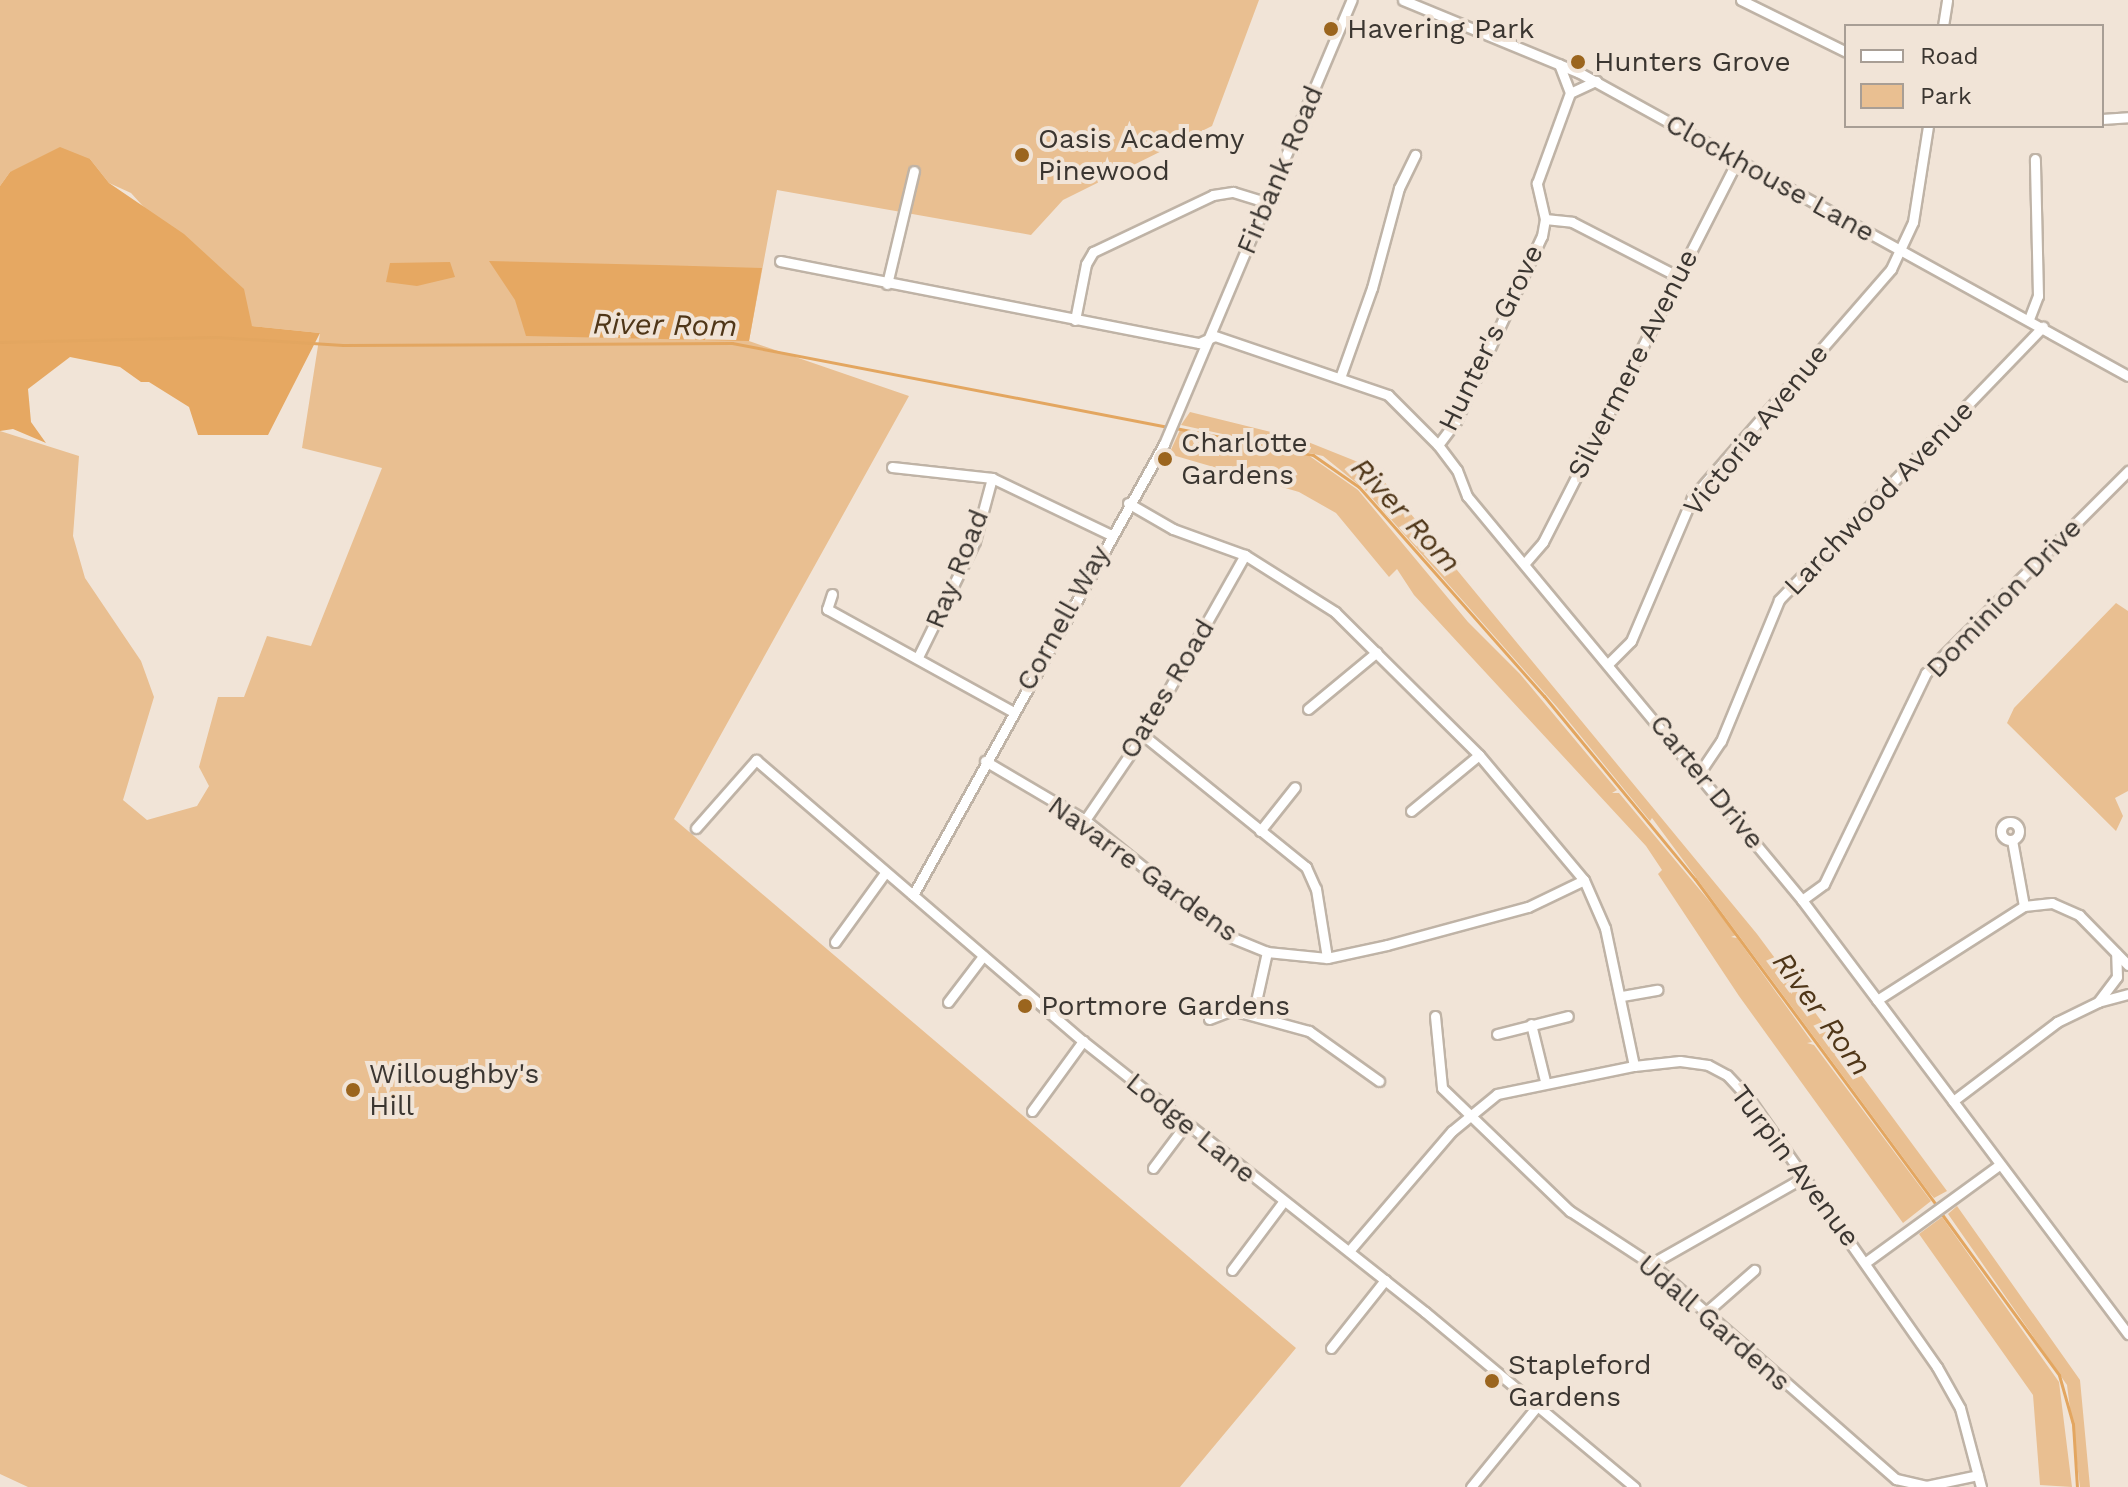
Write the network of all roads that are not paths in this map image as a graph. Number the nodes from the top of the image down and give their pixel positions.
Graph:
1 (1352, 0) edge
2 (1403, 0) edge
3 (1741, 0) edge
4 (1947, 0) edge
5 (1943, 24) edge
6 (1844, 51) edge
7 (1559, 64) junction
8 (1596, 81) junction
9 (1570, 93) junction
10 (2128, 117) edge
11 (2104, 119) edge
12 (1928, 128) edge
13 (1415, 155) dead end
14 (2035, 159) dead end
15 (1738, 160) junction
16 (914, 171) dead end
17 (1265, 202) junction
18 (1545, 219) junction
19 (1901, 250) junction
20 (780, 261) dead end
21 (1677, 276) junction
22 (887, 284) junction
23 (2029, 319) junction
24 (1075, 320) junction
25 (2043, 327) junction
26 (1207, 340) junction
27 (1341, 375) junction
28 (2128, 376) edge
29 (1438, 445) junction
30 (892, 467) dead end
31 (2128, 471) edge
32 (992, 478) junction
33 (1128, 503) junction
34 (1109, 534) junction
35 (1245, 555) junction
36 (1524, 564) junction
37 (832, 594) dead end
38 (1377, 652) junction
39 (918, 657) junction
40 (1609, 663) junction
41 (1308, 709) dead end
42 (1012, 711) junction
43 (1143, 735) junction
44 (1479, 755) junction
45 (985, 761) junction
46 (1700, 772) junction
47 (1295, 787) dead end
48 (1411, 811) dead end
49 (1085, 820) junction
50 (696, 828) dead end
51 (1260, 831) junction
52 (2012, 840) dead end
53 (885, 873) junction
54 (1584, 880) junction
55 (913, 895) junction
56 (1802, 900) junction
57 (2024, 906) junction
58 (835, 942) dead end
59 (1267, 952) junction
60 (2116, 953) junction
61 (983, 956) junction
62 (1327, 958) junction
63 (2128, 965) edge
64 (1657, 990) dead end
65 (2128, 994) edge
66 (1622, 996) junction
67 (1877, 1000) junction
68 (948, 1002) dead end
69 (2098, 1002) junction
70 (1253, 1015) junction
71 (1435, 1016) dead end
72 (1568, 1016) dead end
73 (1209, 1019) dead end
74 (1531, 1024) junction
75 (1497, 1034) dead end
76 (1083, 1041) junction
77 (1634, 1066) junction
78 (1379, 1081) dead end
79 (1545, 1081) junction
80 (1953, 1101) junction
81 (1032, 1111) dead end
82 (1470, 1112) junction
83 (1186, 1124) junction
84 (1999, 1165) junction
85 (1153, 1168) dead end
86 (1804, 1177) junction
87 (1283, 1202) junction
88 (1349, 1251) junction
89 (1866, 1262) junction
90 (1651, 1264) junction
91 (1232, 1270) dead end
92 (1754, 1270) dead end
93 (1385, 1280) junction
94 (1704, 1314) junction
95 (2128, 1334) edge
96 (1331, 1348) dead end
97 (1538, 1405) junction
98 (1978, 1475) junction
99 (1471, 1487) edge
100 (1634, 1487) edge
101 (1981, 1487) edge

1 - 17 street, Firbank Road
2 - 7 street, Clockhouse Lane
3 - 6 street
4 - 5 street
7 - 8 street, Clockhouse Lane
7 - 9 street
8 - 9 street
8 - 15 street, Clockhouse Lane
9 - 18 street, Hunter's Grove
10 - 11 street
12 - 19 street, Victoria Avenue
13 - 27 street
14 - 23 street
15 - 19 street, Clockhouse Lane
15 - 21 street, Silvermere Avenue
16 - 22 street
17 - 24 street
17 - 26 street, Firbank Road
18 - 21 street
18 - 29 street, Hunter's Grove
19 - 23 street, Clockhouse Lane
19 - 40 street, Victoria Avenue
20 - 22 street, Carter Drive
21 - 36 street, Silvermere Avenue
22 - 24 street, Carter Drive
23 - 25 street, Clockhouse Lane
24 - 26 street, Carter Drive
25 - 28 street, Clockhouse Lane
25 - 46 street, Larchwood Avenue
26 - 27 street, Carter Drive
26 - 33 street, Cornell Way
27 - 29 street, Carter Drive
29 - 36 street, Carter Drive
30 - 32 street
31 - 56 street, Dominion Drive
32 - 34 street
32 - 39 street, Ray Road
33 - 34 street, Cornell Way
33 - 35 street
34 - 42 street, Cornell Way
35 - 38 street
35 - 43 street, Oates Road
36 - 40 street, Carter Drive
37 - 39 street
38 - 41 street
38 - 44 street
39 - 42 street
40 - 46 street, Carter Drive
42 - 45 street, Cornell Way
43 - 49 street, Oates Road
43 - 51 street
44 - 48 street
44 - 54 street
45 - 49 street, Navarre Gardens
45 - 55 street, Cornell Way
46 - 56 street, Carter Drive
47 - 51 street
49 - 59 street, Navarre Gardens
50 - 53 street, Lodge Lane
51 - 62 street
52 - 57 street
53 - 55 street, Lodge Lane
53 - 58 street
54 - 62 street, Navarre Gardens
54 - 66 street
55 - 61 street, Lodge Lane
56 - 67 street, Carter Drive
57 - 60 street
57 - 67 street
59 - 62 street, Navarre Gardens
59 - 70 street
60 - 63 street
60 - 69 street
61 - 68 street
61 - 76 street, Lodge Lane
64 - 66 street
65 - 69 street
66 - 77 street
67 - 80 street, Carter Drive
69 - 80 street
70 - 73 street
70 - 78 street
71 - 82 street, Udall Gardens
72 - 74 street
74 - 75 street
74 - 79 street
76 - 81 street
76 - 83 street, Lodge Lane
77 - 79 street, Turpin Avenue
77 - 86 street, Turpin Avenue
79 - 82 street, Turpin Avenue
80 - 84 street, Carter Drive
82 - 88 street, Turpin Avenue
82 - 90 street, Udall Gardens
83 - 85 street
83 - 87 street, Lodge Lane
84 - 89 street
84 - 95 street, Carter Drive
86 - 89 street, Turpin Avenue
86 - 90 street
87 - 88 street, Lodge Lane
87 - 91 street
88 - 93 street, Lodge Lane
89 - 98 street, Turpin Avenue
90 - 94 street, Udall Gardens
92 - 94 street
93 - 96 street
93 - 97 street, Lodge Lane
94 - 98 street, Udall Gardens
97 - 99 street
97 - 100 street, Lodge Lane
98 - 101 street, Turpin Avenue

